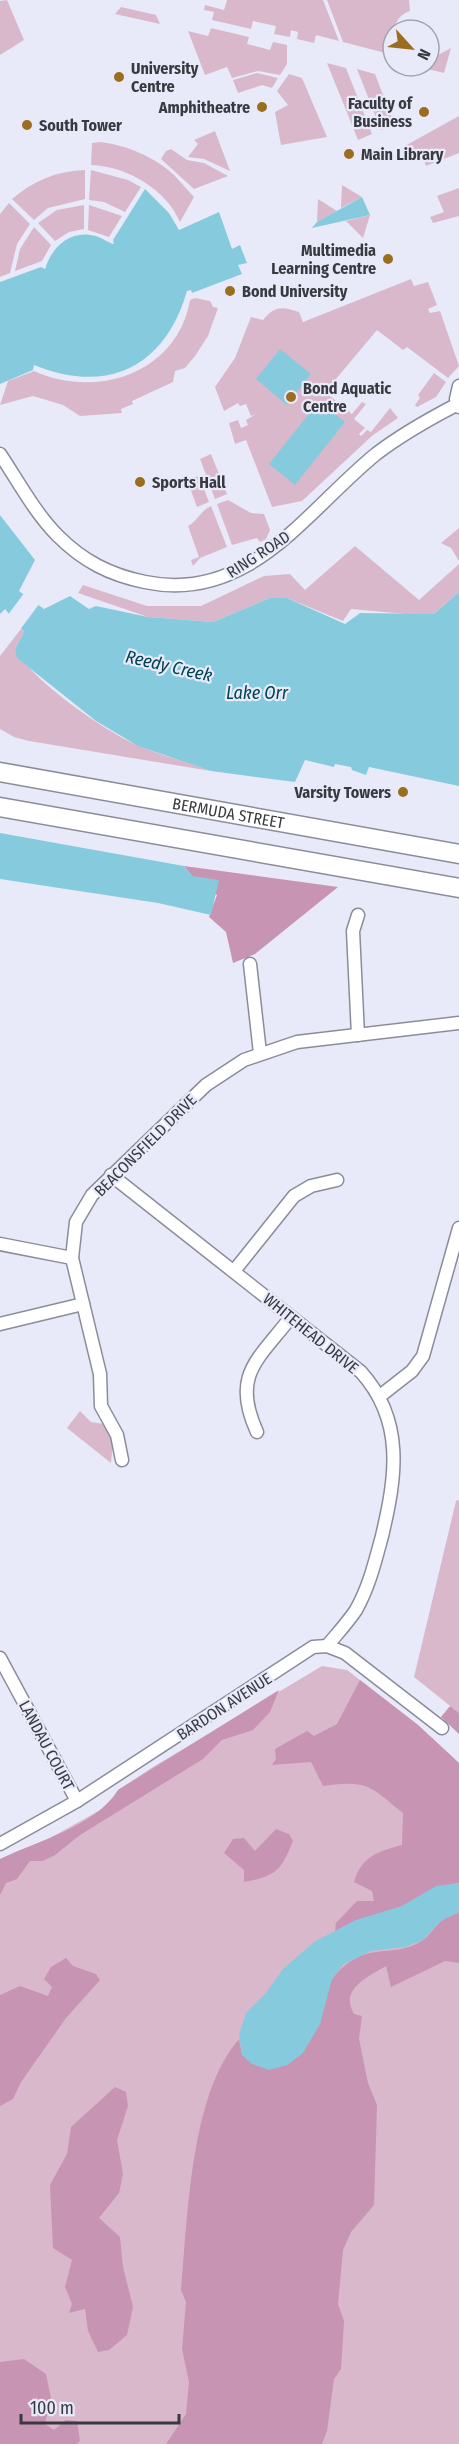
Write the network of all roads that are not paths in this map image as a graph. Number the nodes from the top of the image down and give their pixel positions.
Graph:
1 (459, 386) edge
2 (458, 405) edge
3 (0, 454) edge
4 (0, 772) edge
5 (0, 807) edge
6 (459, 854) edge
7 (459, 888) edge
8 (358, 915) dead end
9 (250, 964) dead end
10 (459, 1023) edge
11 (358, 1035) junction
12 (260, 1053) junction
13 (111, 1175) junction
14 (336, 1180) dead end
15 (459, 1228) edge
16 (0, 1244) edge
17 (72, 1258) junction
18 (234, 1271) junction
19 (83, 1304) junction
20 (291, 1317) junction
21 (0, 1324) edge
22 (380, 1396) junction
23 (257, 1432) dead end
24 (122, 1460) dead end
25 (327, 1646) junction
26 (0, 1658) edge
27 (442, 1728) dead end
28 (77, 1801) junction
29 (0, 1844) edge

1 - 2 street, RING ROAD
2 - 3 street, RING ROAD
4 - 6 main road, BERMUDA STREET
5 - 7 main road, BERMUDA STREET
8 - 11 street
9 - 12 street
10 - 11 street, BEACONSFIELD DRIVE
11 - 12 street, BEACONSFIELD DRIVE
12 - 13 street, BEACONSFIELD DRIVE
13 - 17 street, BEACONSFIELD DRIVE
13 - 18 street, WHITEHEAD DRIVE
14 - 18 street
15 - 22 street
16 - 17 street
17 - 19 street, BEACONSFIELD DRIVE
18 - 20 street, WHITEHEAD DRIVE
19 - 21 street
19 - 24 street, BEACONSFIELD DRIVE
20 - 22 street, WHITEHEAD DRIVE
20 - 23 street
22 - 25 street, WHITEHEAD DRIVE
25 - 27 street
25 - 28 street, BARDON AVENUE
26 - 28 street, LANDAU COURT
28 - 29 street, BARDON AVENUE

